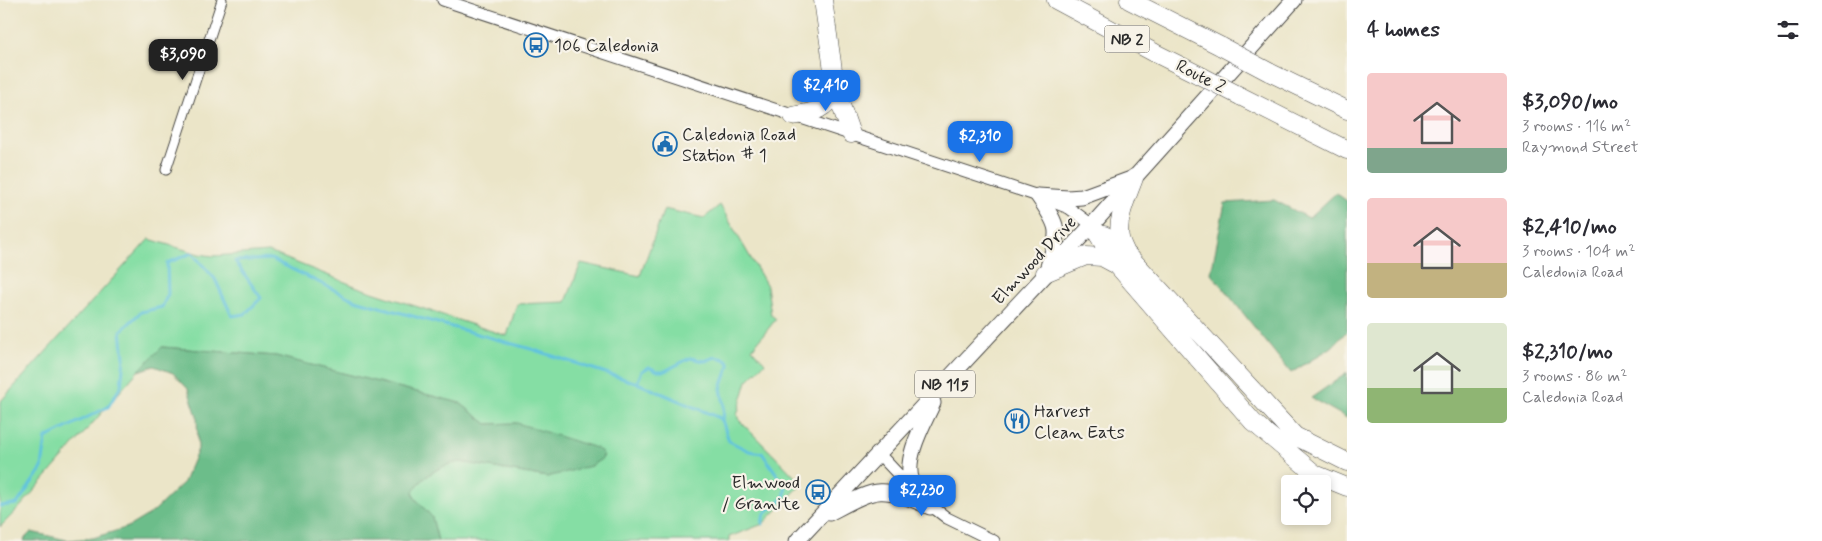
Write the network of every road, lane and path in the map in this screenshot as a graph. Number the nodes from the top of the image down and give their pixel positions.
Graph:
1 (222, 0) edge
2 (443, 0) edge
3 (823, 0) edge
4 (1056, 0) edge
5 (1128, 0) edge
6 (1294, 0) edge
7 (836, 92) junction
8 (1347, 110) edge
9 (793, 116) junction
10 (851, 134) junction
11 (1347, 150) edge
12 (166, 170) dead end
13 (1134, 178) junction
14 (1038, 196) junction
15 (1092, 225) junction
16 (1122, 259) junction
17 (1046, 274) junction
18 (939, 390) junction
19 (879, 454) junction
20 (1347, 462) edge
21 (1347, 487) edge
22 (930, 507) junction
23 (819, 518) junction
24 (797, 541) edge
25 (994, 541) edge

1 - 12 street
2 - 9 street
3 - 7 highway
4 - 11 highway, Route 2 / NB 2, bridge
5 - 8 highway, Route 2 / NB 2, bridge
6 - 13 main road, Elmwood Drive / NB 115
7 - 9 highway
7 - 10 highway
9 - 10 street
10 - 14 street
13 - 14 main road
13 - 15 main road, Elmwood Drive / NB 115
13 - 16 highway
14 - 15 street
14 - 17 main road
15 - 16 highway
15 - 17 main road, Elmwood Drive / NB 115
16 - 17 highway
16 - 20 highway
16 - 21 highway
17 - 18 main road, Elmwood Drive / NB 115
18 - 19 main road, Elmwood Drive / NB 115
18 - 22 main road
19 - 22 street
19 - 23 main road, Elmwood Drive / NB 115
22 - 23 main road
22 - 25 street
23 - 24 main road, Elmwood Drive / NB 115

